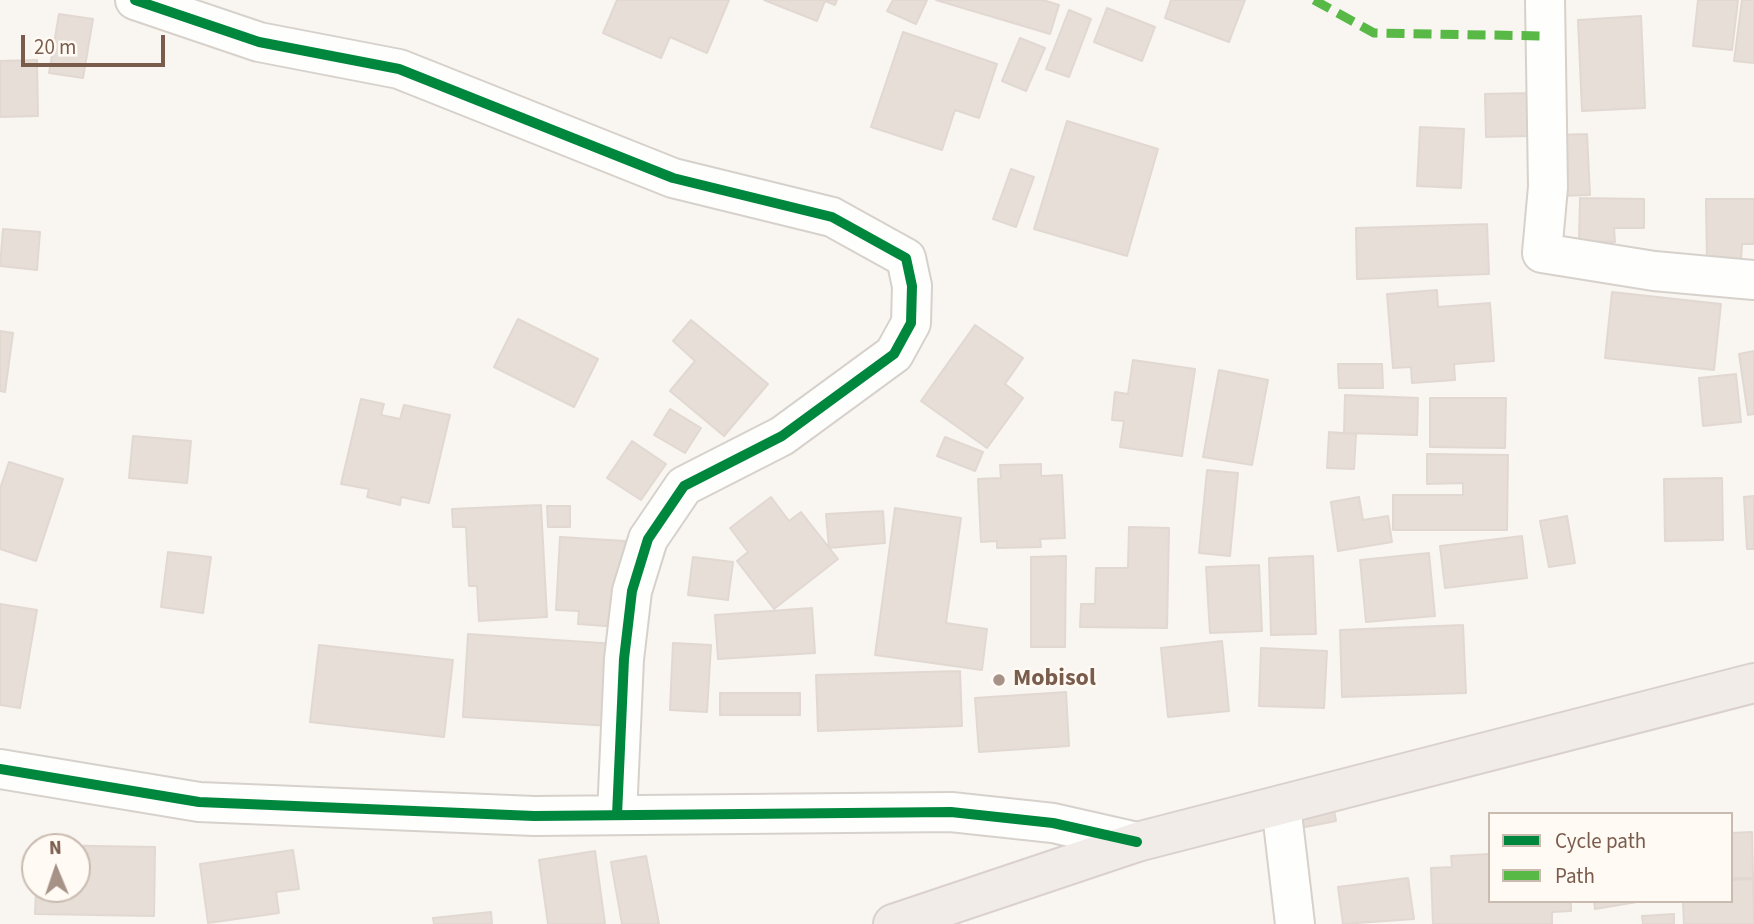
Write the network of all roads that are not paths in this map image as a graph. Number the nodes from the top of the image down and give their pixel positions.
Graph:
1 (135, 0) edge
2 (1545, 0) edge
3 (1754, 280) edge
4 (1754, 683) edge
5 (0, 769) edge
6 (1281, 805) junction
7 (617, 815) junction
8 (1138, 842) junction
9 (893, 924) edge
10 (1295, 924) edge

1 - 7 street
2 - 3 street
4 - 6 highway
5 - 7 street
6 - 8 highway
6 - 10 street
7 - 8 street
8 - 9 highway

